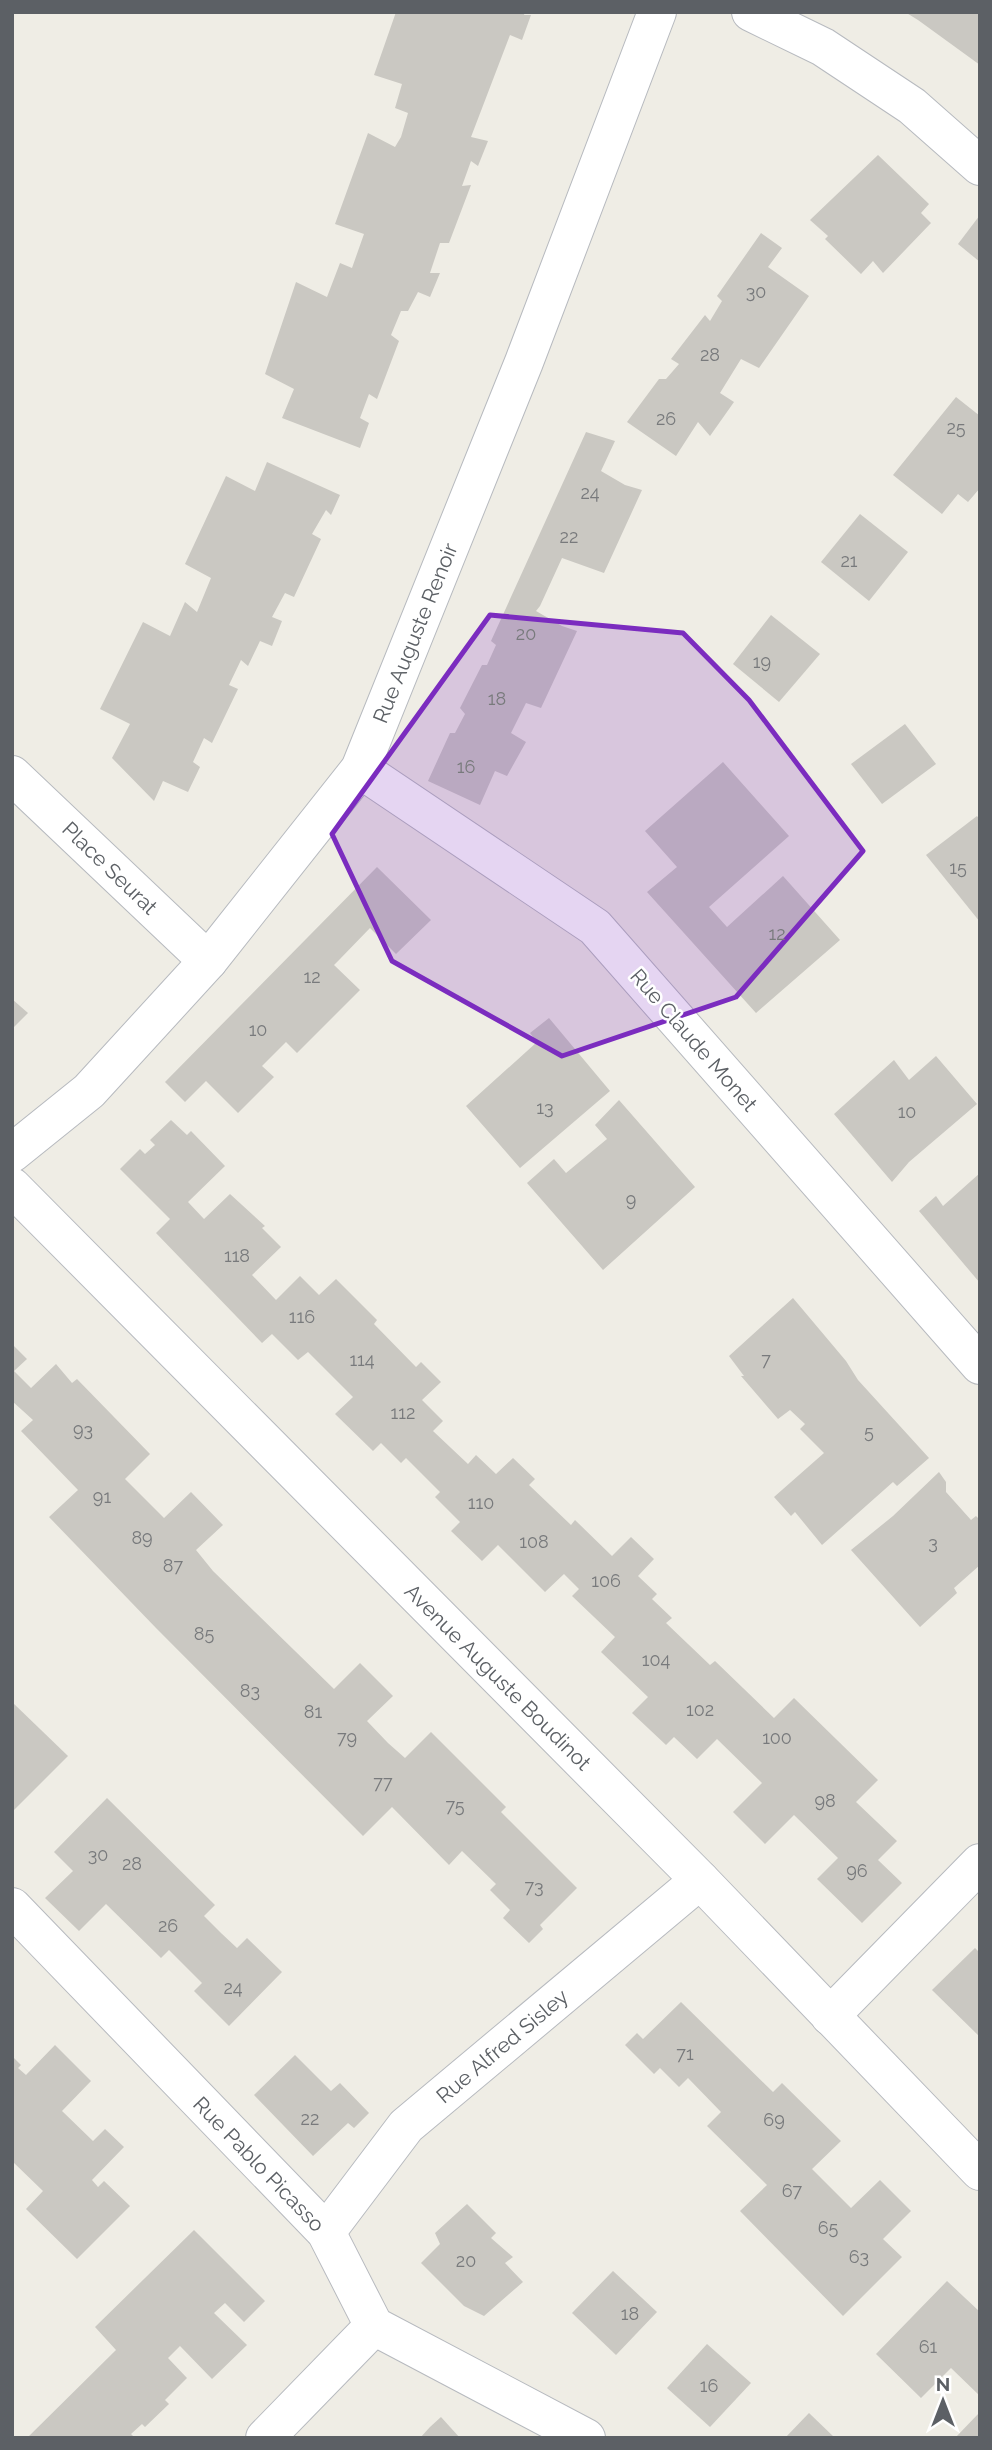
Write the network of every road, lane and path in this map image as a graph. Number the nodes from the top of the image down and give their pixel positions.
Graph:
1 (657, 12) edge
2 (751, 12) edge
3 (980, 166) edge
4 (360, 769) junction
5 (12, 775) edge
6 (208, 961) junction
7 (12, 1153) edge
8 (12, 1187) edge
9 (980, 1365) edge
10 (980, 1863) edge
11 (699, 1880) junction
12 (12, 1907) edge
13 (830, 2016) junction
14 (980, 2171) edge
15 (326, 2232) junction
16 (374, 2326) junction
17 (265, 2438) edge
18 (586, 2438) edge

1 - 4 street, Rue Auguste Renoir
2 - 3 street
4 - 6 street, Rue Auguste Renoir
4 - 9 street, Rue Claude Monet
5 - 6 street, Place Seurat
6 - 7 street, Rue Auguste Renoir
8 - 11 street, Avenue Auguste Boudinot
10 - 13 street
11 - 13 street, Avenue Auguste Boudinot
11 - 15 street, Rue Alfred Sisley
12 - 15 street, Rue Pablo Picasso
13 - 14 street, Avenue Auguste Boudinot
15 - 16 street, Rue Pablo Picasso
16 - 17 street
16 - 18 street

